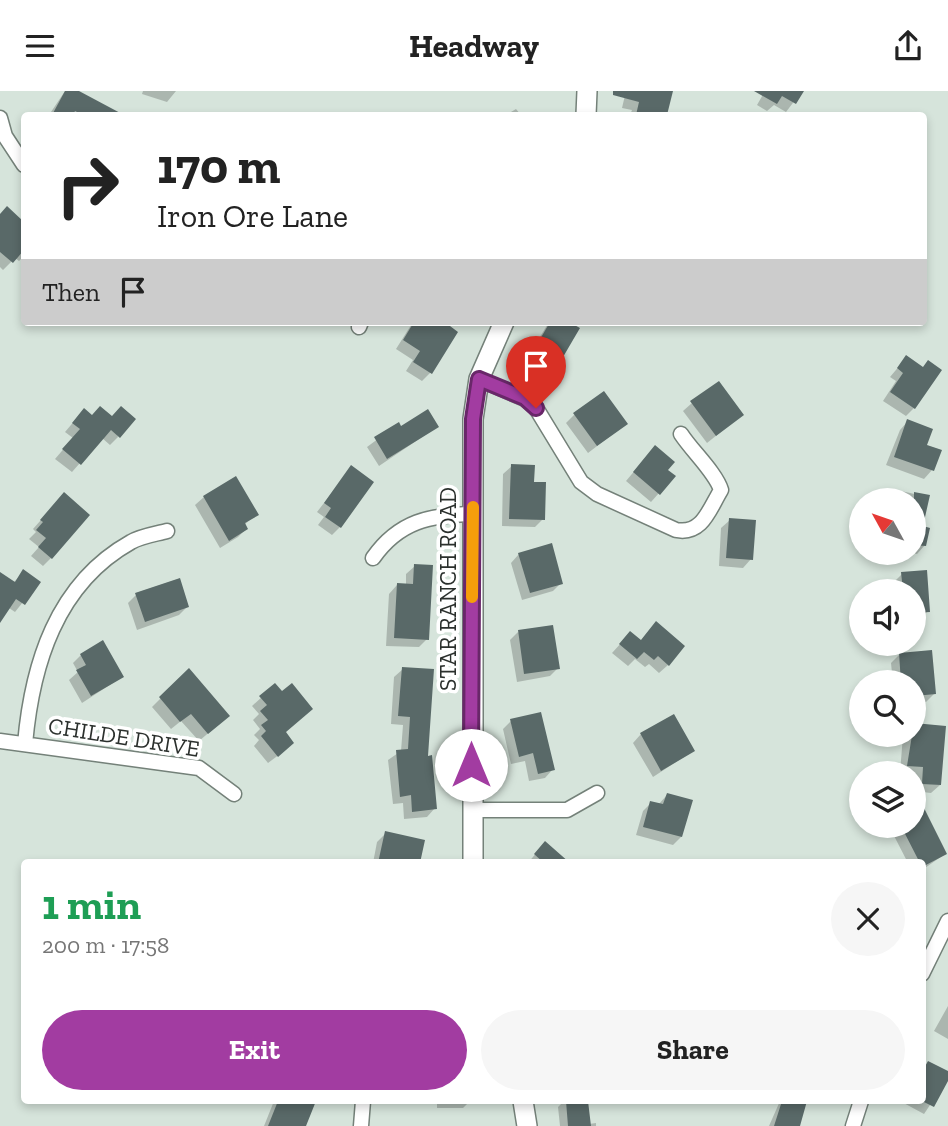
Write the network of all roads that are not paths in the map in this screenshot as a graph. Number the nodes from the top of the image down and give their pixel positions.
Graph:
1 (587, 91) edge
2 (586, 112) edge
3 (0, 118) edge
4 (21, 161) edge
5 (502, 326) edge
6 (479, 379) junction
7 (681, 434) dead end
8 (473, 514) junction
9 (167, 531) dead end
10 (373, 558) dead end
11 (0, 741) edge
12 (25, 744) junction
13 (597, 793) dead end
14 (233, 794) dead end
15 (471, 810) junction
16 (473, 859) edge
17 (948, 921) edge
18 (926, 966) edge
19 (363, 1104) edge
20 (523, 1104) edge
21 (860, 1104) edge
22 (361, 1126) edge
23 (527, 1126) edge
24 (853, 1126) edge

1 - 2 street
3 - 4 street
5 - 6 street, STAR RANCH ROAD
6 - 7 street
6 - 8 street, STAR RANCH ROAD
8 - 10 street
8 - 15 street, STAR RANCH ROAD
9 - 12 street
11 - 12 street, CHILDE DRIVE
12 - 14 street, CHILDE DRIVE
13 - 15 street
15 - 16 street, STAR RANCH ROAD
17 - 18 street
19 - 22 street
20 - 23 street
21 - 24 street

